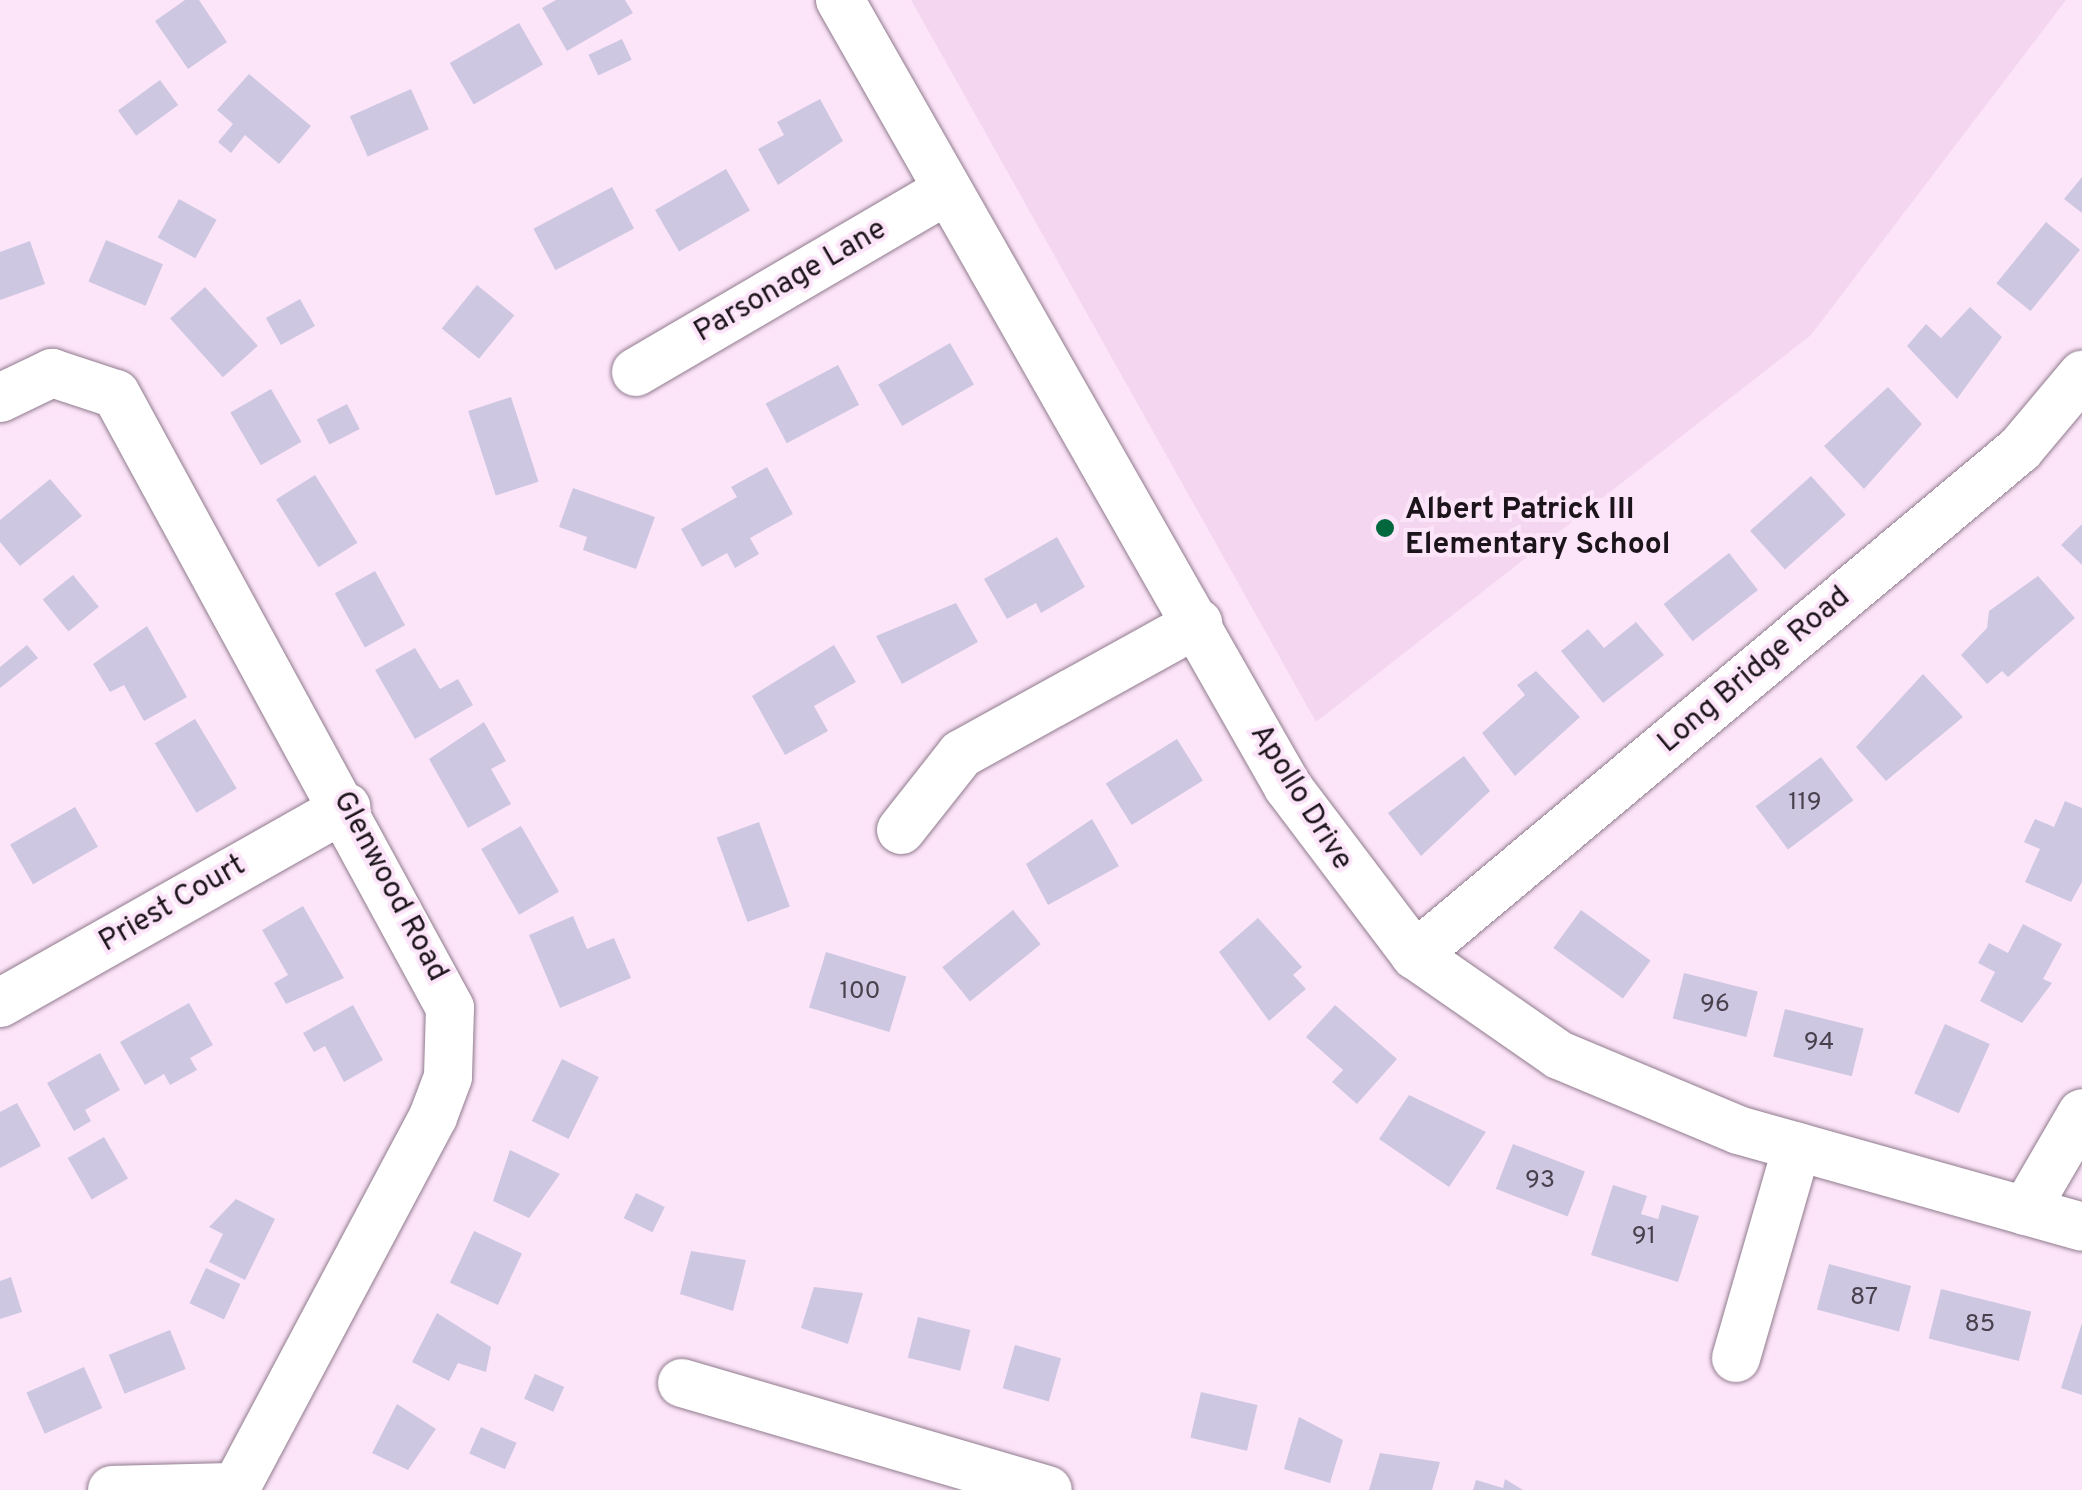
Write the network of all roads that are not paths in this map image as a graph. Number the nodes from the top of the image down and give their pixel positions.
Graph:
1 (840, 0) edge
2 (946, 191) junction
3 (636, 372) dead end
4 (2082, 375) edge
5 (0, 398) edge
6 (1198, 623) junction
7 (346, 806) junction
8 (900, 830) dead end
9 (1416, 955) junction
10 (0, 1002) edge
11 (2082, 1112) edge
12 (1797, 1147) junction
13 (2026, 1211) junction
14 (2082, 1228) edge
15 (1736, 1358) dead end
16 (682, 1383) dead end
17 (236, 1488) edge
18 (112, 1490) edge
19 (1048, 1490) edge

1 - 2 street, Apollo Drive
2 - 3 street, Parsonage Lane
2 - 6 street, Apollo Drive
4 - 9 street, Long Bridge Road
5 - 7 street, Glenwood Road
6 - 8 street
6 - 9 street, Apollo Drive
7 - 10 street, Priest Court
7 - 17 street, Glenwood Road
9 - 12 street, Apollo Drive
11 - 13 street
12 - 13 street, Apollo Drive
12 - 15 street
13 - 14 street, Apollo Drive
16 - 19 street
17 - 18 street

